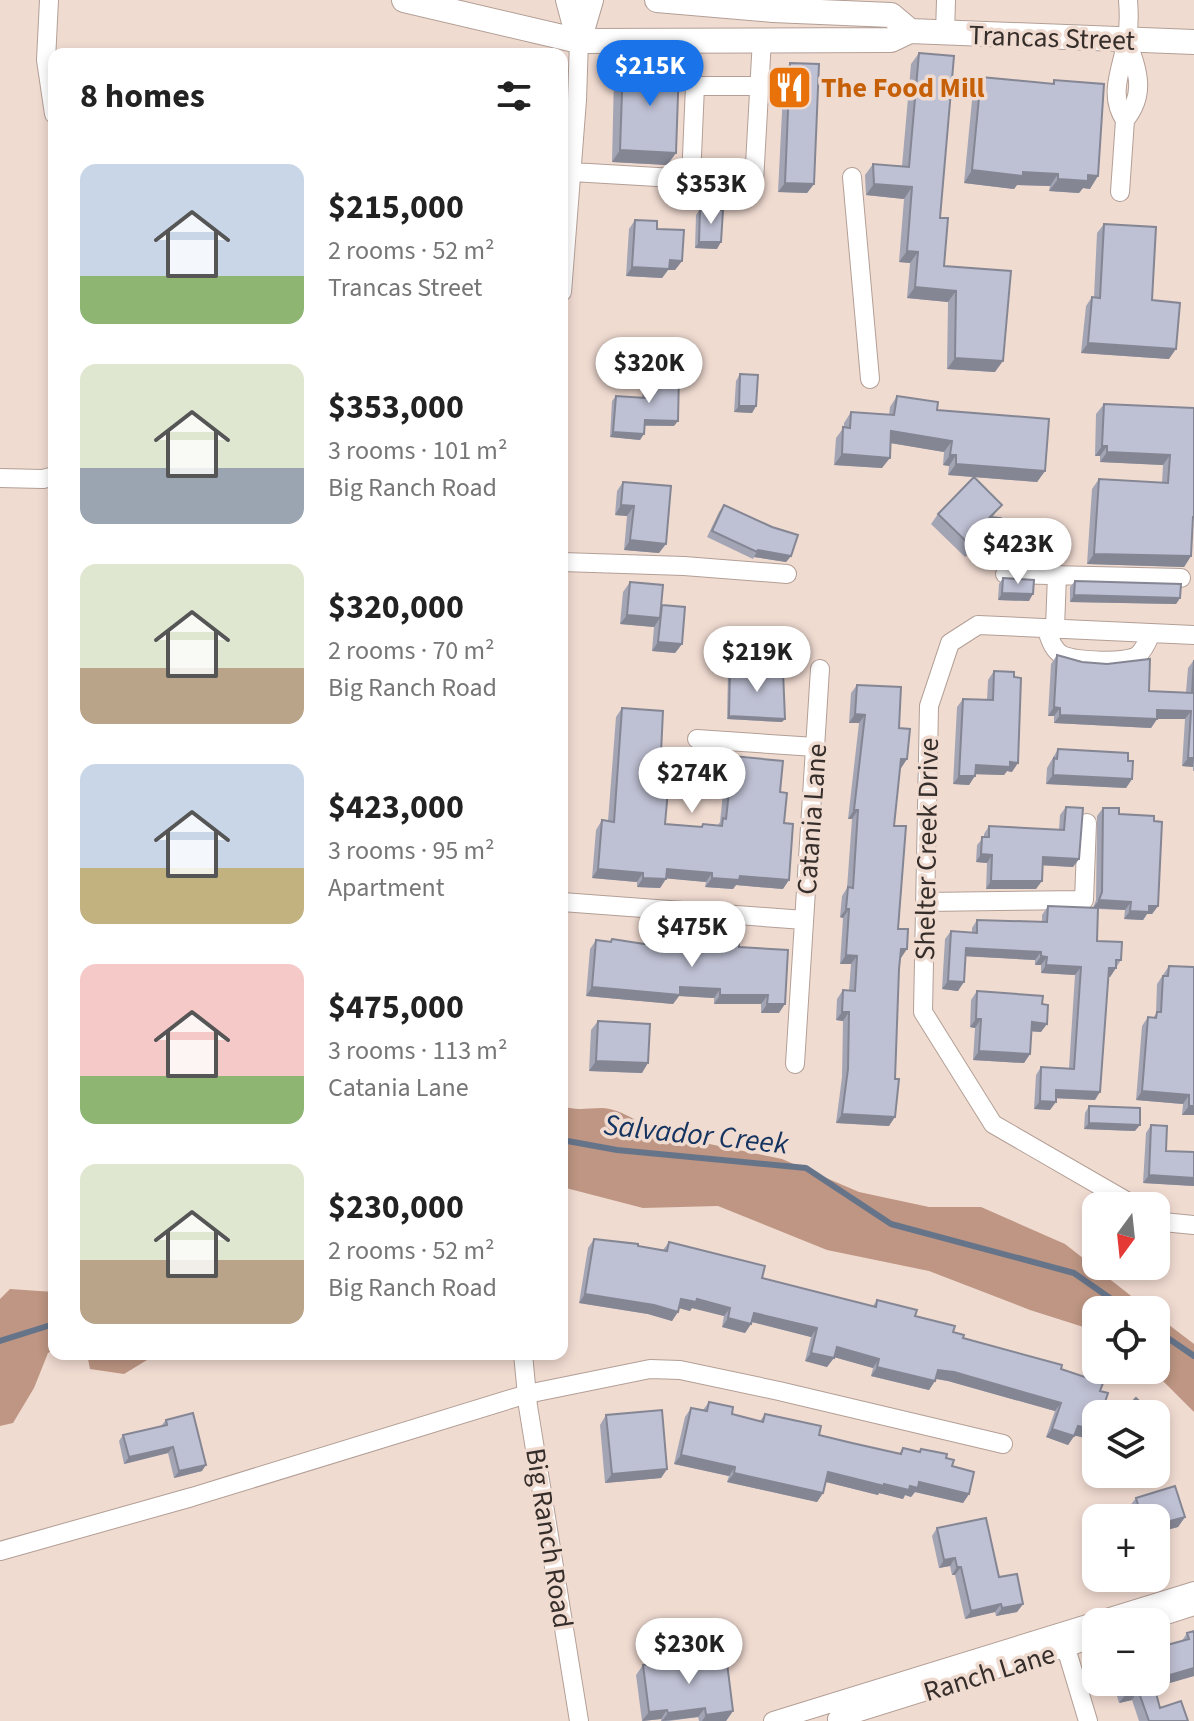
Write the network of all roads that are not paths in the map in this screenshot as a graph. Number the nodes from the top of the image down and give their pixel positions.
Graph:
1 (49, 0) edge
2 (404, 0) edge
3 (568, 0) edge
4 (591, 0) edge
5 (657, 0) edge
6 (712, 0) edge
7 (946, 0) edge
8 (1128, 0) edge
9 (773, 5) edge
10 (910, 31) junction
11 (945, 34) junction
12 (762, 39) junction
13 (1127, 40) junction
14 (579, 41) junction
15 (1194, 42) edge
16 (48, 74) edge
17 (758, 86) junction
18 (572, 172) junction
19 (852, 177) dead end
20 (691, 179) junction
21 (1120, 192) dead end
22 (568, 220) edge
23 (870, 379) dead end
24 (0, 478) edge
25 (48, 478) edge
26 (568, 562) edge
27 (787, 574) dead end
28 (1005, 574) dead end
29 (1057, 575) junction
30 (1181, 578) dead end
31 (1050, 628) junction
32 (1151, 633) junction
33 (1194, 635) edge
34 (820, 669) dead end
35 (697, 739) dead end
36 (815, 747) junction
37 (1087, 823) dead end
38 (568, 902) edge
39 (925, 902) junction
40 (804, 920) junction
41 (795, 1064) dead end
42 (1111, 1192) edge
43 (1170, 1223) edge
44 (1194, 1225) edge
45 (524, 1360) edge
46 (527, 1394) junction
47 (1003, 1444) dead end
48 (0, 1551) edge
49 (1194, 1591) edge
50 (1194, 1606) edge
51 (1170, 1614) edge
52 (1082, 1643) edge
53 (1066, 1648) junction
54 (837, 1719) dead end
55 (579, 1721) edge
56 (773, 1721) edge
57 (1088, 1721) edge

1 - 16 street
2 - 14 main road, Trancas Street
3 - 14 main road
4 - 14 main road
5 - 9 main road, Trancas Street
6 - 9 main road
7 - 11 street
8 - 13 street
9 - 10 main road, Trancas Street
10 - 11 main road, Trancas Street
10 - 12 main road, Trancas Street
11 - 13 main road, Trancas Street
12 - 14 main road, Trancas Street
12 - 17 street
13 - 15 main road, Trancas Street
13 - 21 street
14 - 18 street
17 - 20 street
17 - 20 street
18 - 20 street
18 - 22 street
19 - 23 street
24 - 25 street
26 - 27 street
28 - 29 street
29 - 30 street
29 - 31 street
31 - 32 street, Shelter Creek Drive
31 - 32 street
31 - 39 street, Shelter Creek Drive
32 - 33 street, Shelter Creek Drive
34 - 36 street, Catania Lane
35 - 36 street
36 - 40 street, Catania Lane
37 - 39 street
38 - 40 street, Catania Lane
39 - 42 street, Shelter Creek Drive
40 - 41 street, Catania Lane
43 - 44 street
45 - 46 street, Big Ranch Road
46 - 47 street
46 - 48 street
46 - 55 street, Big Ranch Road
49 - 56 street
50 - 51 street
52 - 53 street, Ranch Lane
53 - 54 street, Ranch Lane
53 - 57 street

